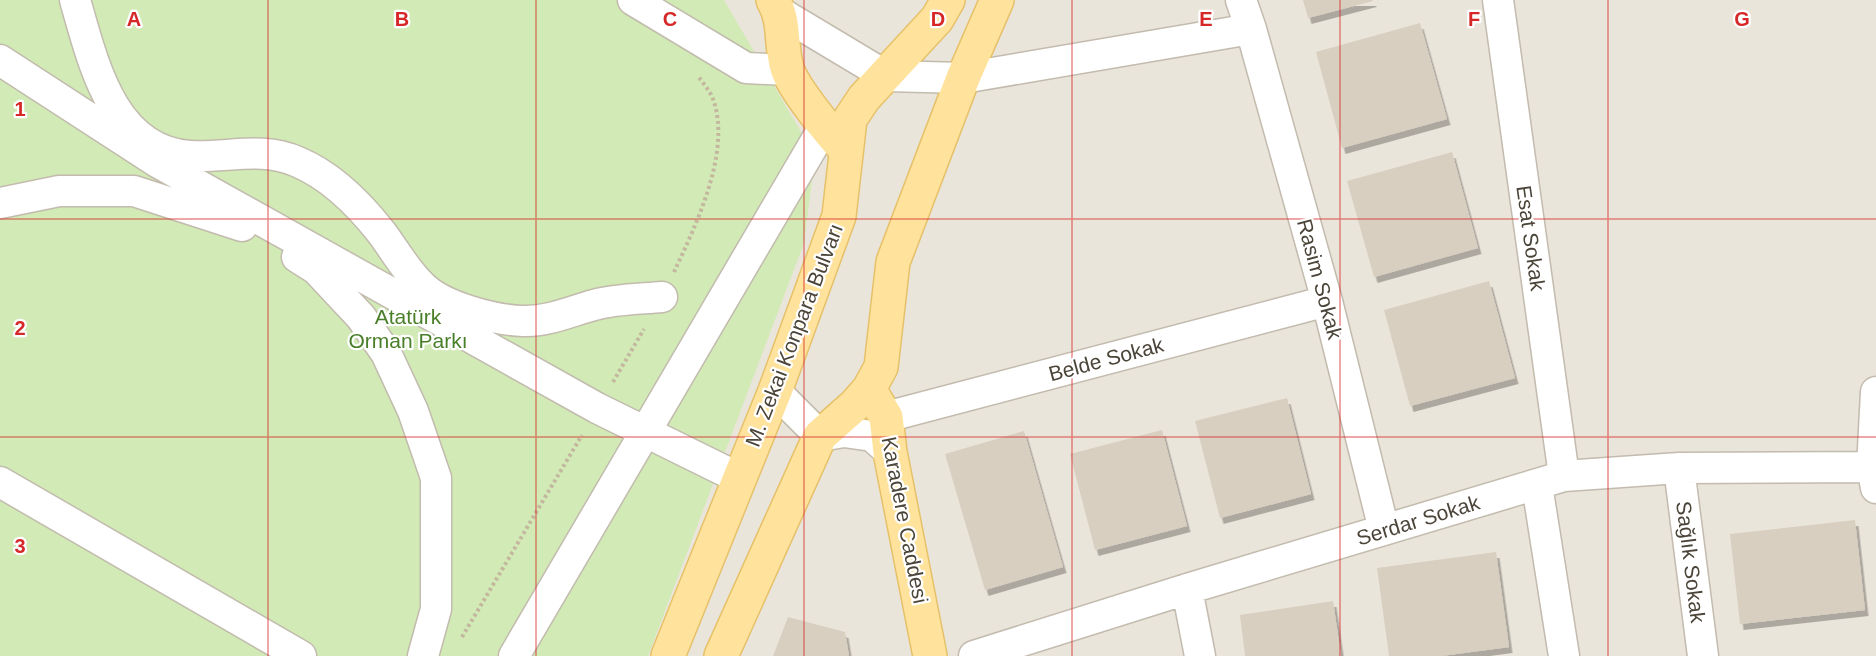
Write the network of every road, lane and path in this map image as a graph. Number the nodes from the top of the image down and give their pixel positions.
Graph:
1 (75, 0) edge
2 (633, 0) edge
3 (948, 0) edge
4 (997, 0) edge
5 (1241, 0) edge
6 (1498, 0) edge
7 (777, 7) edge
8 (1251, 28) junction
9 (0, 60) edge
10 (787, 70) junction
11 (886, 76) junction
12 (963, 78) junction
13 (834, 138) junction
14 (0, 203) edge
15 (662, 297) dead end
16 (1327, 301) junction
17 (869, 389) junction
18 (775, 391) junction
19 (1876, 392) edge
20 (886, 417) junction
21 (646, 432) junction
22 (820, 436) junction
23 (890, 452) junction
24 (1679, 468) junction
25 (1875, 474) edge
26 (739, 478) junction
27 (1551, 480) junction
28 (0, 482) edge
29 (1384, 530) junction
30 (1187, 589) junction
31 (301, 656) edge
32 (423, 656) edge
33 (514, 656) edge
34 (668, 656) edge
35 (721, 656) edge
36 (930, 656) edge
37 (974, 656) edge
38 (1200, 656) edge
39 (1564, 656) edge
40 (1703, 656) edge

1 - 15 street
2 - 10 street
3 - 11 main road, M. Zekai Konpara Bulvarı
4 - 12 main road
5 - 8 street, Rasim Sokak
6 - 27 street, Esat Sokak
7 - 10 main road
7 - 11 street
8 - 12 street
8 - 16 street, Rasim Sokak
9 - 21 street
10 - 13 main road
11 - 12 street
11 - 13 main road, M. Zekai Konpara Bulvarı
12 - 17 main road
13 - 18 main road, M. Zekai Konpara Bulvarı
13 - 21 street
14 - 32 street
16 - 20 street, Belde Sokak
16 - 29 street, Rasim Sokak
17 - 20 main road, Karadere Caddesi
17 - 22 main road
18 - 22 street
18 - 26 main road, M. Zekai Konpara Bulvarı
19 - 25 street
20 - 23 main road, Karadere Caddesi
21 - 26 street
21 - 33 street
22 - 23 street
22 - 35 main road
23 - 36 main road, Karadere Caddesi
24 - 25 street, Serdar Sokak
24 - 27 street, Serdar Sokak
24 - 40 street, Sağlık Sokak
26 - 34 main road, M. Zekai Konpara Bulvarı
27 - 29 street, Serdar Sokak
27 - 39 street, Esat Sokak
28 - 31 street
29 - 30 street, Serdar Sokak
30 - 37 street, Serdar Sokak
30 - 38 street

